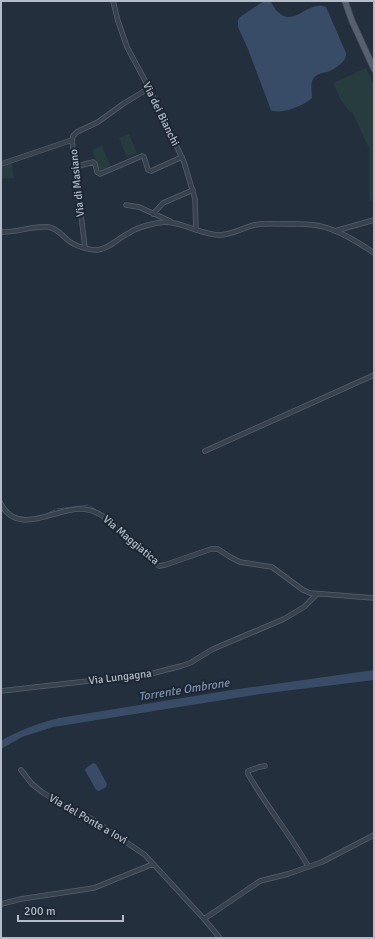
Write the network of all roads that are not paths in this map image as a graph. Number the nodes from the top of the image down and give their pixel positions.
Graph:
1 (113, 1) edge
2 (345, 1) edge
3 (374, 69) edge
4 (150, 88) junction
5 (72, 140) junction
6 (182, 157) junction
7 (1, 164) edge
8 (75, 167) junction
9 (193, 190) junction
10 (126, 205) dead end
11 (158, 208) junction
12 (153, 214) junction
13 (162, 218) junction
14 (374, 220) edge
15 (171, 222) junction
16 (196, 230) junction
17 (335, 231) junction
18 (1, 232) edge
19 (85, 248) junction
20 (374, 253) edge
21 (374, 374) edge
22 (205, 452) dead end
23 (1, 504) edge
24 (317, 594) junction
25 (374, 598) edge
26 (1, 691) edge
27 (265, 766) dead end
28 (21, 770) dead end
29 (374, 835) edge
30 (153, 864) junction
31 (308, 866) junction
32 (1, 904) edge
33 (204, 919) junction
34 (220, 938) edge

1 - 4 street, Via dei Bianchi
2 - 3 main road
4 - 5 street, Via di Masiano
4 - 6 street, Via dei Bianchi
5 - 7 street
5 - 8 street, Via di Masiano
6 - 8 street
6 - 9 street, Via dei Bianchi
8 - 19 street, Via di Masiano
9 - 11 street
9 - 16 street, Via dei Bianchi
10 - 12 street
11 - 12 street
11 - 13 street
12 - 13 street
13 - 15 street
14 - 17 street
15 - 16 street
15 - 19 street
16 - 17 street
17 - 20 street
18 - 19 street
21 - 22 street
23 - 24 street, Via Maggiatica
24 - 25 street, Via Maggiatica
24 - 26 street, Via Lungagna
27 - 31 street
28 - 30 street, Via del Ponte a Iovi
29 - 31 street
30 - 32 street
30 - 33 street, Via del Ponte a Iovi
31 - 33 street
33 - 34 street, Via del Ponte a Iovi

